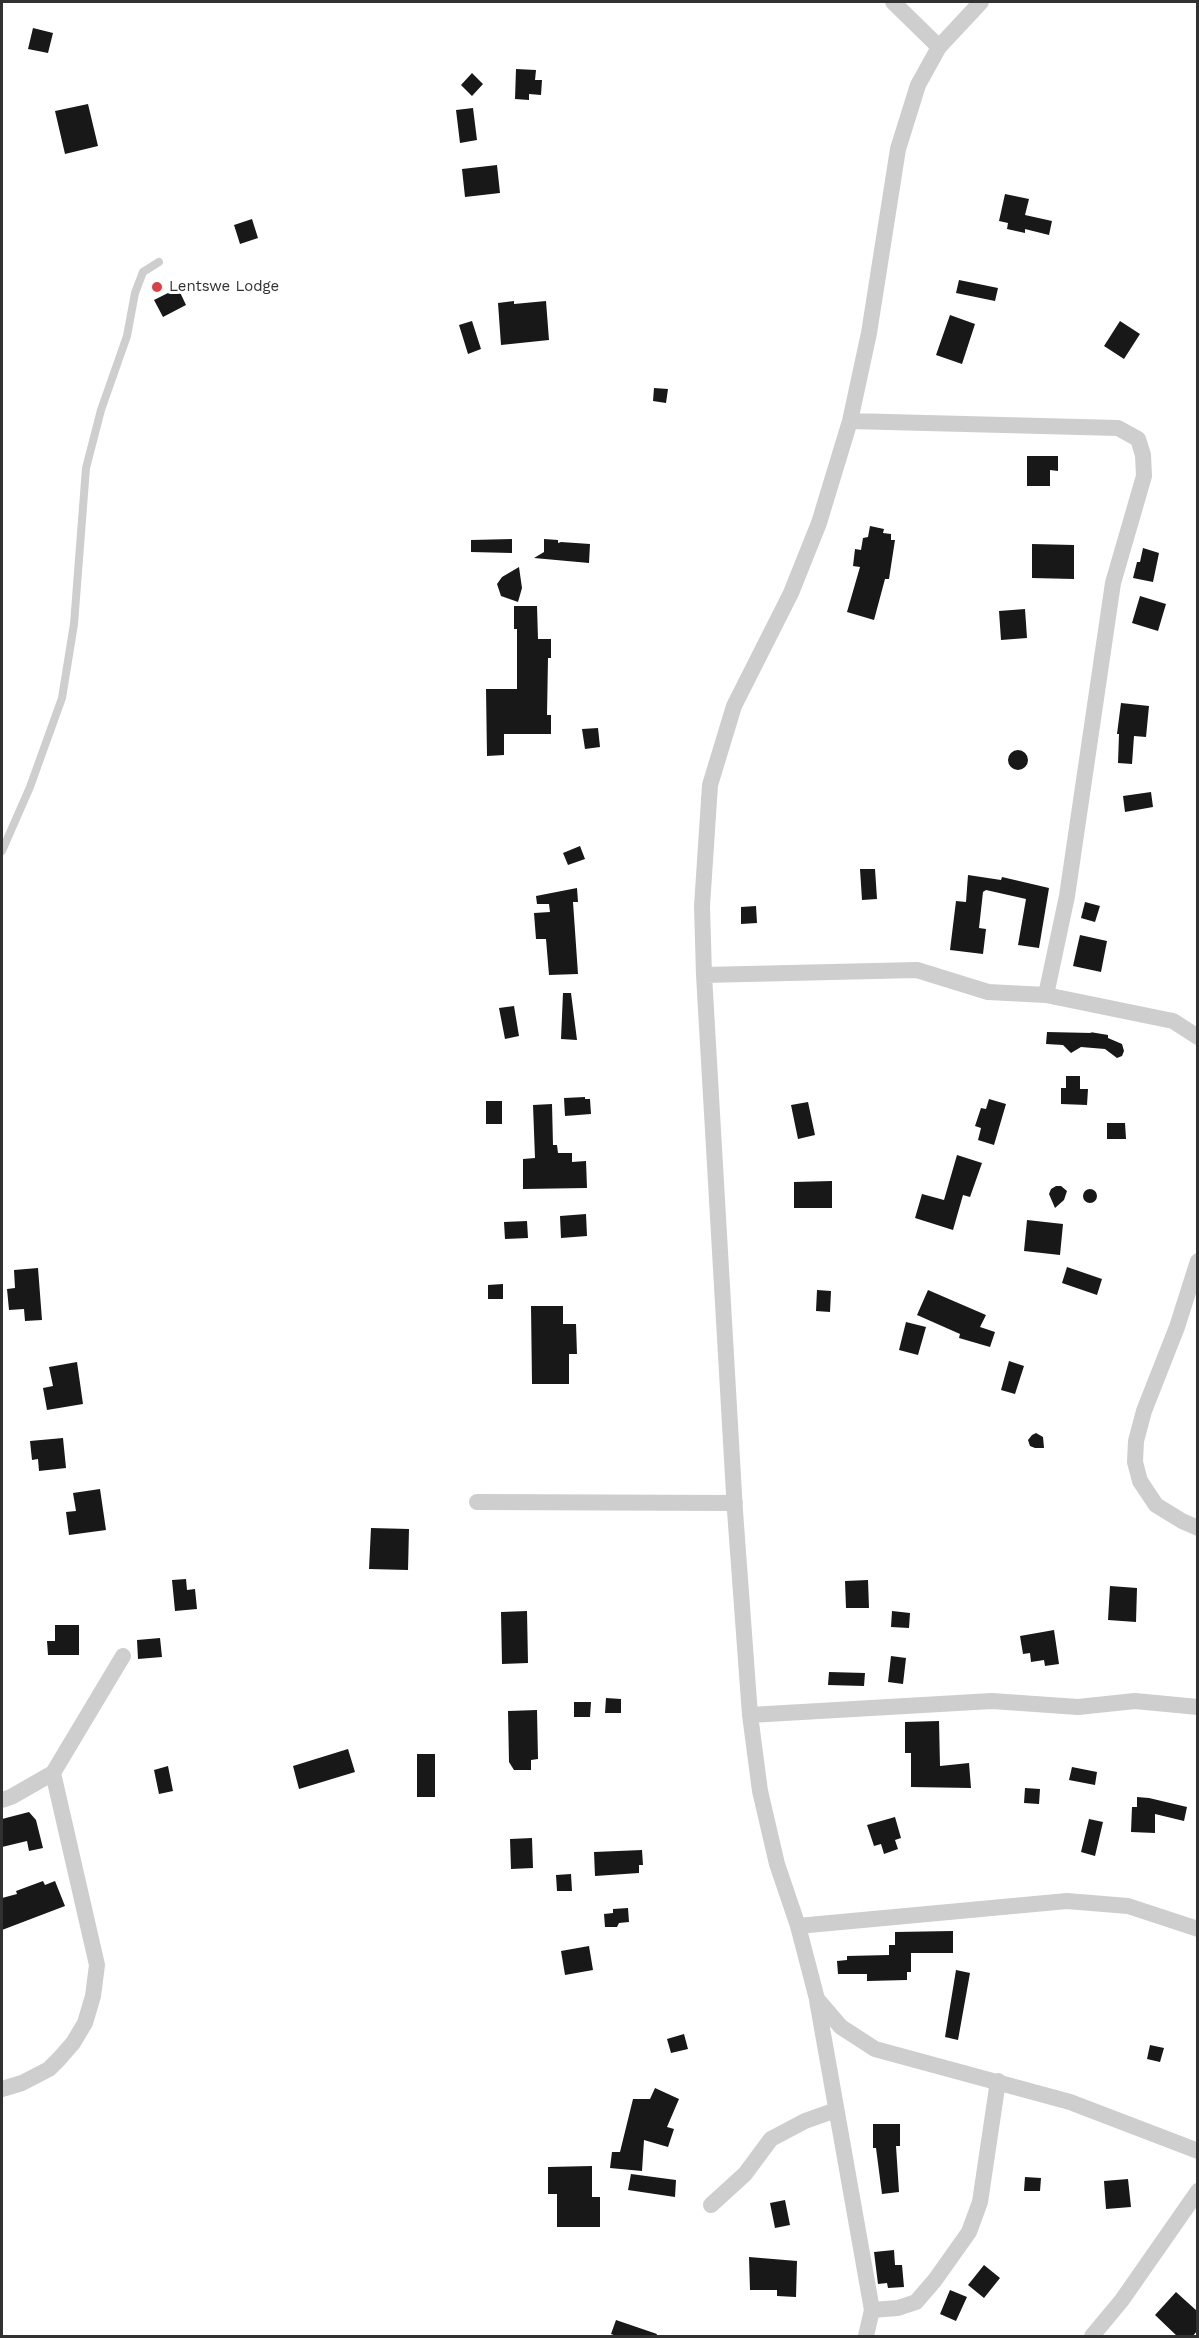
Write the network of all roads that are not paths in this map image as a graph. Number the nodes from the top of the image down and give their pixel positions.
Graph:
1 (893, 2) edge
2 (981, 2) edge
3 (939, 47) junction
4 (159, 262) dead end
5 (850, 420) junction
6 (2, 851) edge
7 (704, 975) junction
8 (1046, 995) junction
9 (1197, 1037) edge
10 (1197, 1261) edge
11 (477, 1502) dead end
12 (735, 1503) junction
13 (1197, 1528) edge
14 (123, 1656) dead end
15 (1197, 1707) edge
16 (750, 1715) junction
17 (53, 1773) junction
18 (2, 1800) edge
19 (798, 1926) junction
20 (1197, 1929) edge
21 (817, 1999) junction
22 (998, 2081) junction
23 (2, 2089) edge
24 (836, 2110) junction
25 (1197, 2151) edge
26 (1197, 2191) edge
27 (711, 2205) dead end
28 (872, 2310) junction
29 (866, 2337) edge
30 (1092, 2337) edge

1 - 3 street
2 - 3 street
3 - 5 street
4 - 6 lane
5 - 7 street
5 - 8 street
7 - 8 street
7 - 12 street
8 - 9 street
10 - 13 street
11 - 12 street
12 - 16 street
14 - 17 street
15 - 16 street
16 - 19 street
17 - 18 street
17 - 23 street
19 - 20 street
19 - 21 street
21 - 22 street
21 - 24 street
22 - 25 street
22 - 28 street
24 - 27 street
24 - 28 street
26 - 30 street
28 - 29 street

